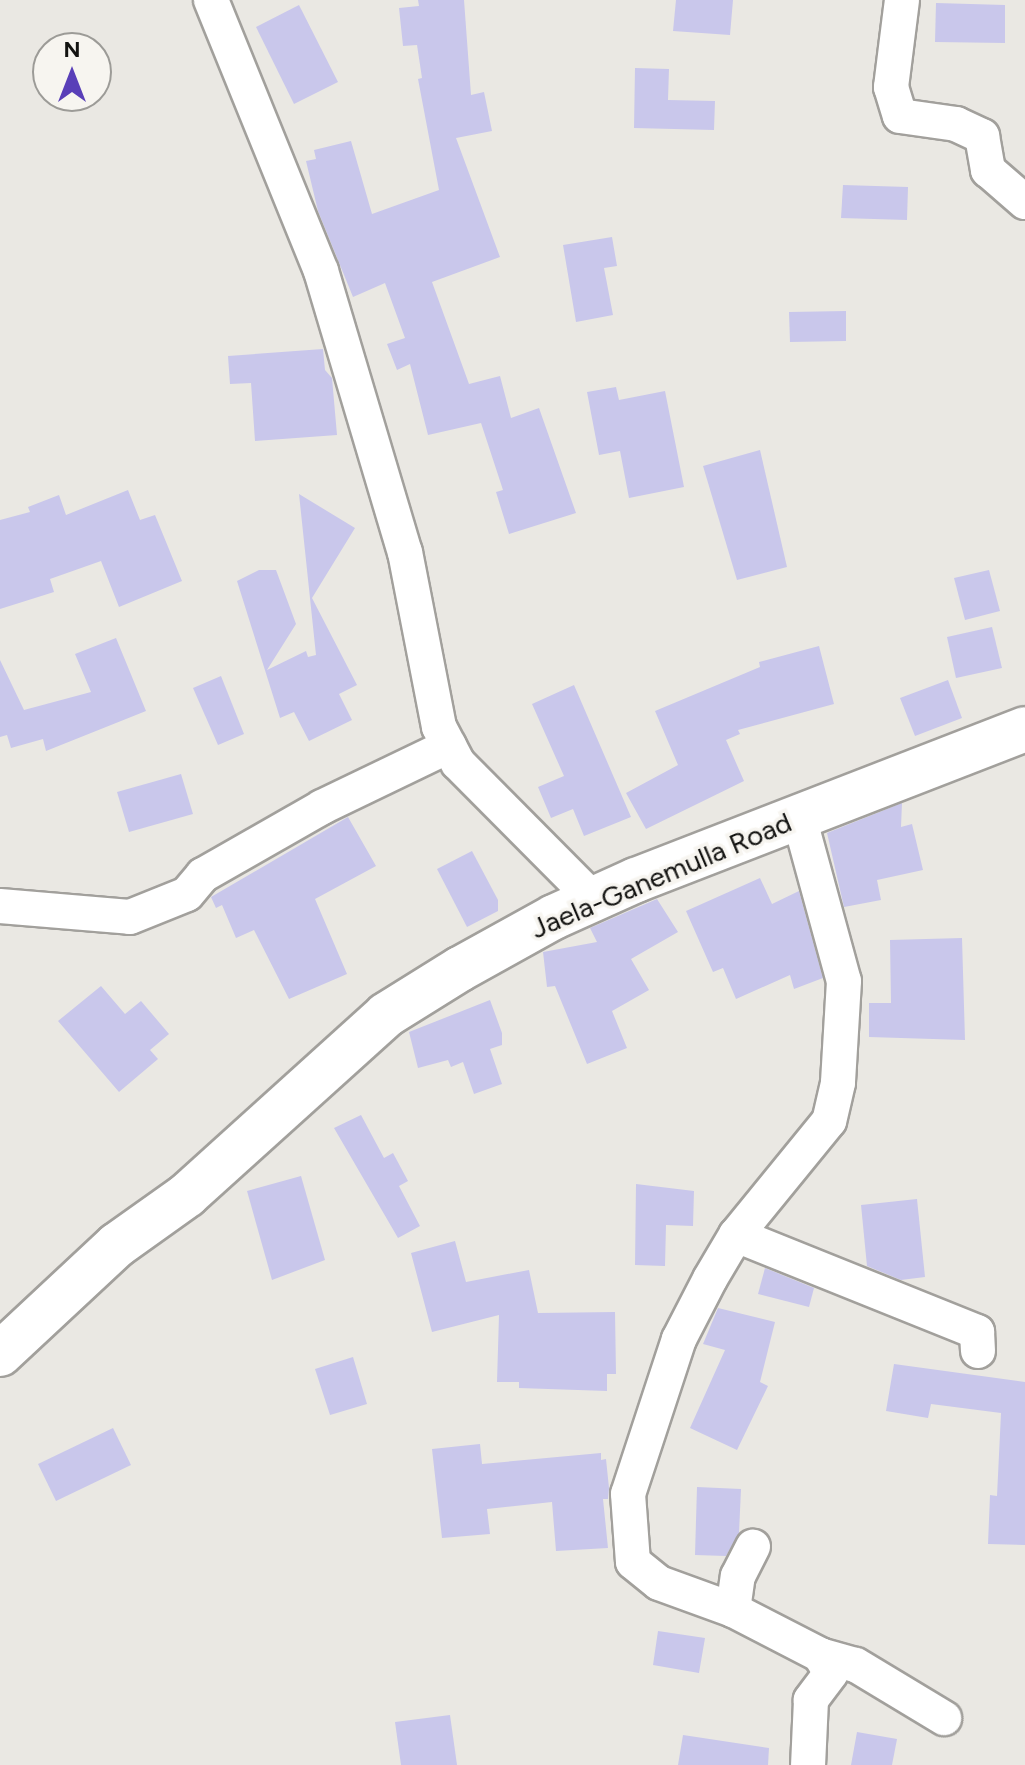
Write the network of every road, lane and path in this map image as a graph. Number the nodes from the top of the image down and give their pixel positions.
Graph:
1 (211, 0) edge
2 (902, 0) edge
3 (1025, 202) edge
4 (1025, 729) edge
5 (449, 746) junction
6 (799, 817) junction
7 (593, 899) junction
8 (0, 906) edge
9 (736, 1235) junction
10 (978, 1351) dead end
11 (0, 1354) edge
12 (753, 1547) dead end
13 (733, 1610) junction
14 (820, 1655) junction
15 (944, 1718) dead end
16 (808, 1765) edge

1 - 5 street
2 - 3 street
4 - 6 main road, Jaela-Ganemulla Road
5 - 7 street
5 - 8 street
6 - 7 main road, Jaela-Ganemulla Road
6 - 9 street
7 - 11 main road, Jaela-Ganemulla Road
9 - 10 street
9 - 13 street
12 - 13 street
13 - 14 street
14 - 15 street
14 - 16 street

